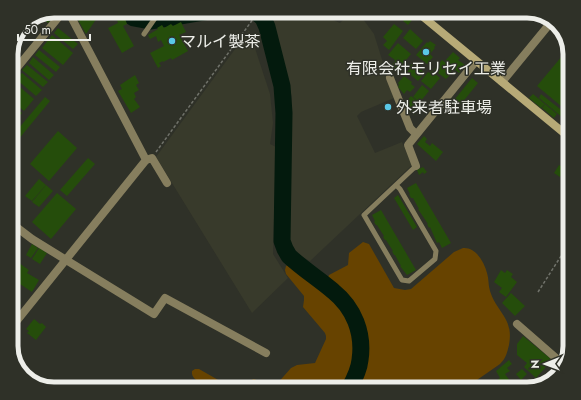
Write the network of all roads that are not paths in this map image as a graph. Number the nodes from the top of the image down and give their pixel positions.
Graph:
1 (58, 18) edge
2 (71, 18) edge
3 (156, 18) edge
4 (424, 18) edge
5 (549, 25) edge
6 (144, 34) dead end
7 (476, 61) junction
8 (18, 66) edge
9 (390, 78) dead end
10 (502, 82) junction
11 (563, 132) edge
12 (416, 134) junction
13 (149, 159) junction
14 (416, 166) joint
15 (167, 183) dead end
16 (396, 185) junction
17 (18, 228) edge
18 (66, 260) junction
19 (18, 319) edge
20 (517, 324) dead end
21 (266, 353) dead end
22 (559, 361) edge

1 - 8 street
2 - 13 street
3 - 6 lane
4 - 7 street
5 - 10 street
7 - 10 street
7 - 12 street
9 - 12 street
10 - 11 street
12 - 14 street
13 - 15 street
13 - 18 street
14 - 16 lane
16 - 16 lane
17 - 18 street
18 - 19 street
18 - 21 street
20 - 22 street

